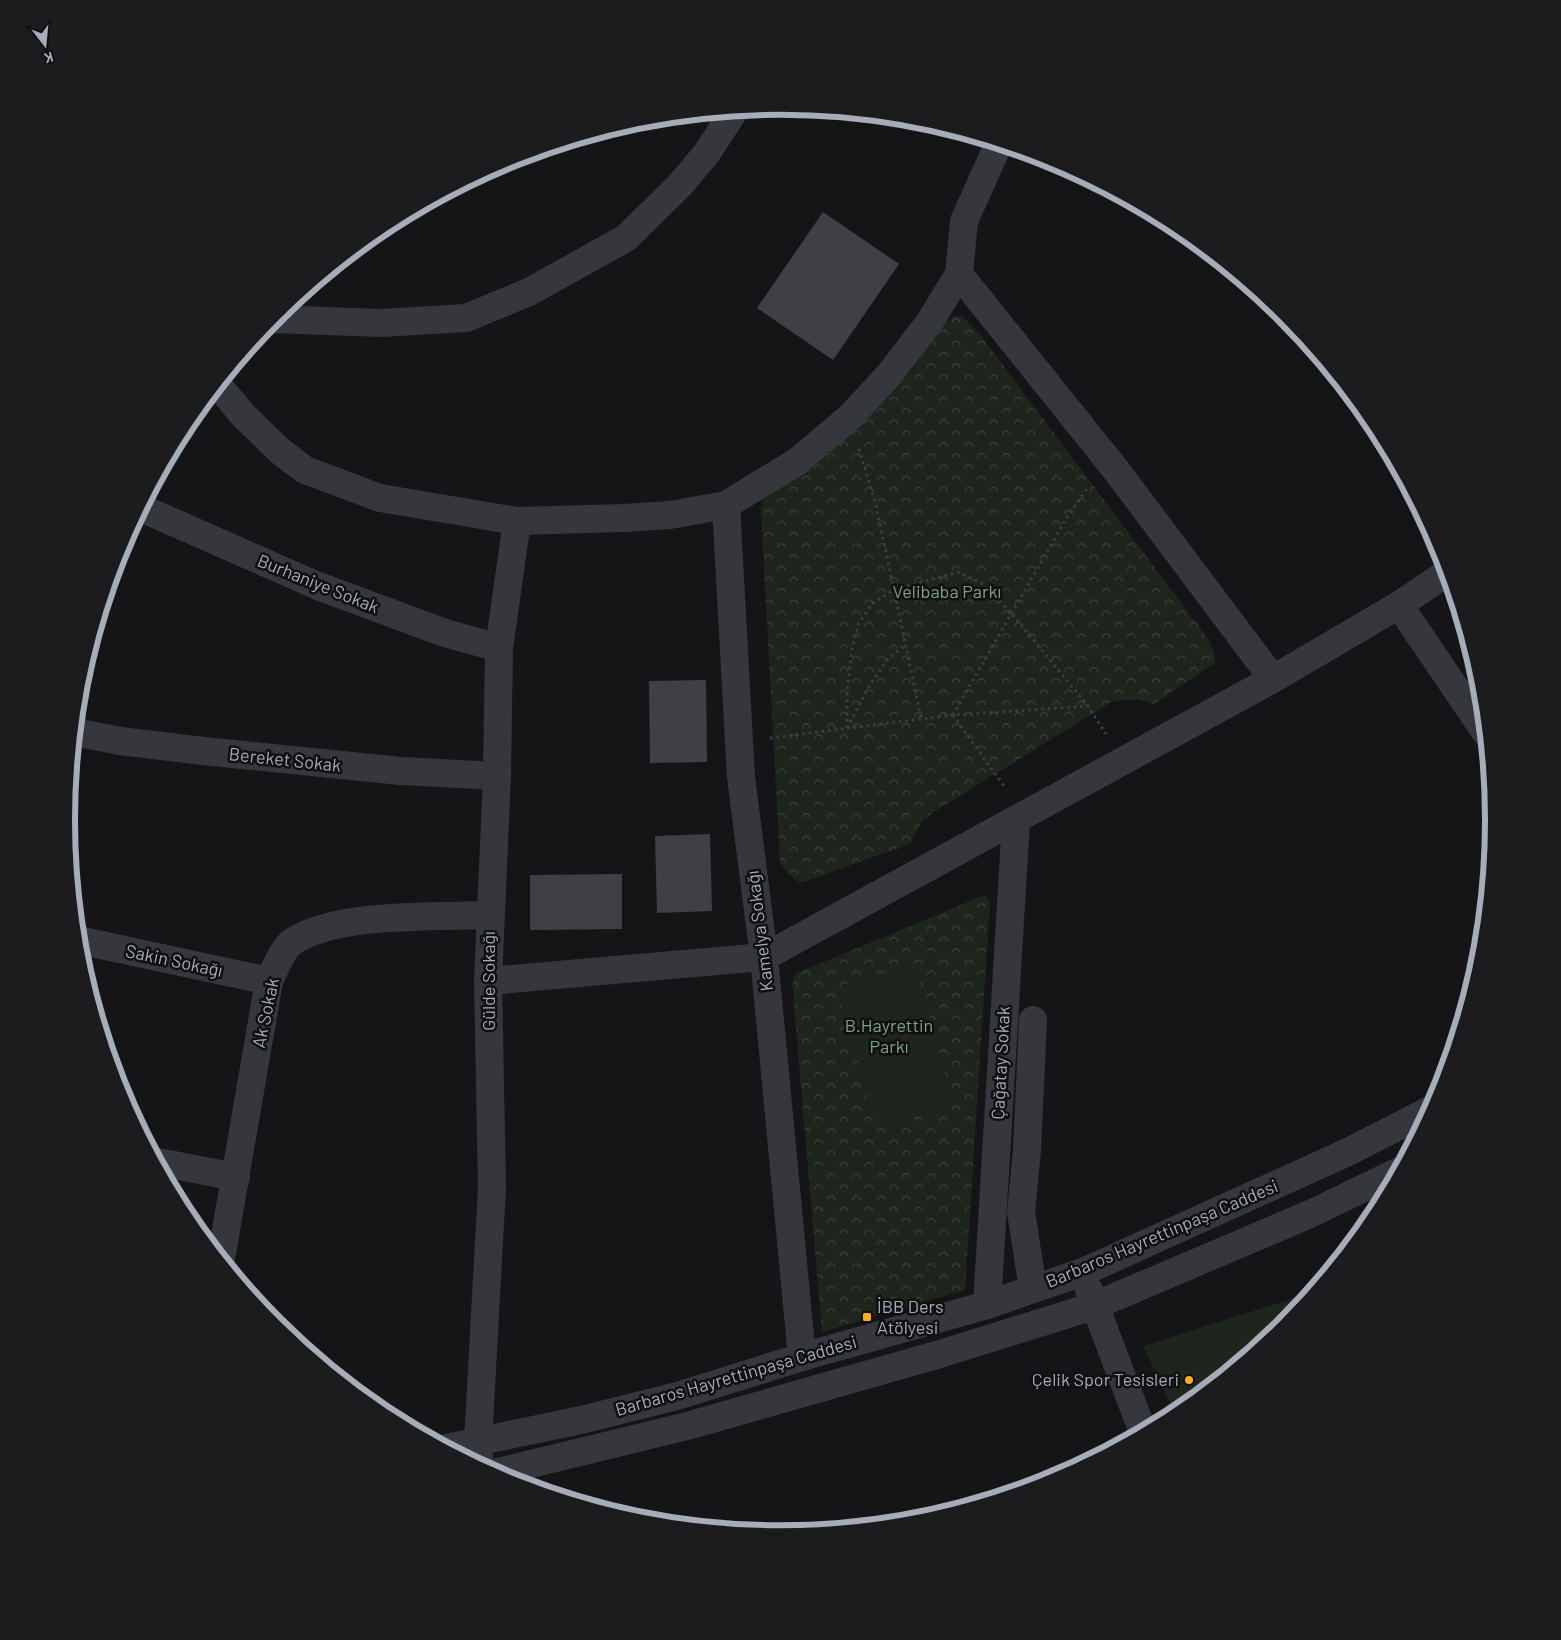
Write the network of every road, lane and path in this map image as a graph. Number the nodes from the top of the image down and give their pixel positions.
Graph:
1 (731, 116) edge
2 (996, 149) edge
3 (958, 274) junction
4 (284, 319) edge
5 (222, 390) edge
6 (850, 417) junction
7 (1108, 460) junction
8 (726, 505) junction
9 (147, 511) edge
10 (517, 521) junction
11 (1442, 576) edge
12 (893, 590) junction
13 (1399, 605) junction
14 (1012, 614) junction
15 (905, 645) junction
16 (500, 648) junction
17 (1273, 679) junction
18 (1088, 706) junction
19 (953, 715) junction
20 (921, 718) junction
21 (1479, 723) edge
22 (847, 728) junction
23 (81, 733) edge
24 (740, 742) junction
25 (1124, 761) junction
26 (497, 776) junction
27 (1020, 819) junction
28 (490, 914) junction
29 (86, 942) edge
30 (764, 957) junction
31 (270, 981) junction
32 (488, 981) junction
33 (1033, 1020) dead end
34 (1421, 1114) edge
35 (165, 1163) edge
36 (1389, 1176) edge
37 (236, 1177) junction
38 (222, 1251) edge
39 (1082, 1272) junction
40 (1033, 1289) junction
41 (987, 1305) junction
42 (1094, 1306) junction
43 (802, 1358) junction
44 (1141, 1426) edge
45 (465, 1451) edge
46 (479, 1454) edge
47 (506, 1470) edge

1 - 4 street
2 - 3 street
3 - 6 street
3 - 7 street
5 - 10 street
6 - 8 street
6 - 12 path
7 - 14 path
7 - 17 street
8 - 10 street
8 - 24 street, Kamelya Sokağı
9 - 16 street, Burhaniye Sokak
10 - 16 street, Gülde Sokağı
11 - 13 street
12 - 14 path
12 - 15 path
12 - 22 path
13 - 17 street
13 - 21 street
14 - 18 path
14 - 19 path
15 - 20 path
15 - 22 path
16 - 26 street, Gülde Sokağı
17 - 25 street
18 - 19 path
18 - 25 path
19 - 20 path
19 - 27 path
20 - 22 path
22 - 24 path
23 - 26 street, Bereket Sokak
24 - 30 street, Kamelya Sokağı
25 - 27 street
26 - 28 street, Gülde Sokağı
27 - 30 street
27 - 41 street, Çağatay Sokak
28 - 31 street, Ak Sokak
28 - 32 street, Gülde Sokağı
29 - 31 street, Sakin Sokağı
30 - 32 street
30 - 43 street, Kamelya Sokağı
31 - 37 street, Ak Sokak
32 - 46 street, Gülde Sokağı
33 - 40 street
34 - 39 street, Barbaros Hayrettinpaşa Caddesi
35 - 37 street
36 - 42 street, Barbaros Hayrettinpaşa Caddesi
37 - 38 street, Ak Sokak
39 - 40 street, Barbaros Hayrettinpaşa Caddesi
39 - 42 street
40 - 41 street, Barbaros Hayrettinpaşa Caddesi
41 - 43 street, Barbaros Hayrettinpaşa Caddesi
42 - 44 street
42 - 47 street, Barbaros Hayrettinpaşa Caddesi
43 - 46 street, Barbaros Hayrettinpaşa Caddesi
45 - 46 street, Barbaros Hayrettinpaşa Caddesi

